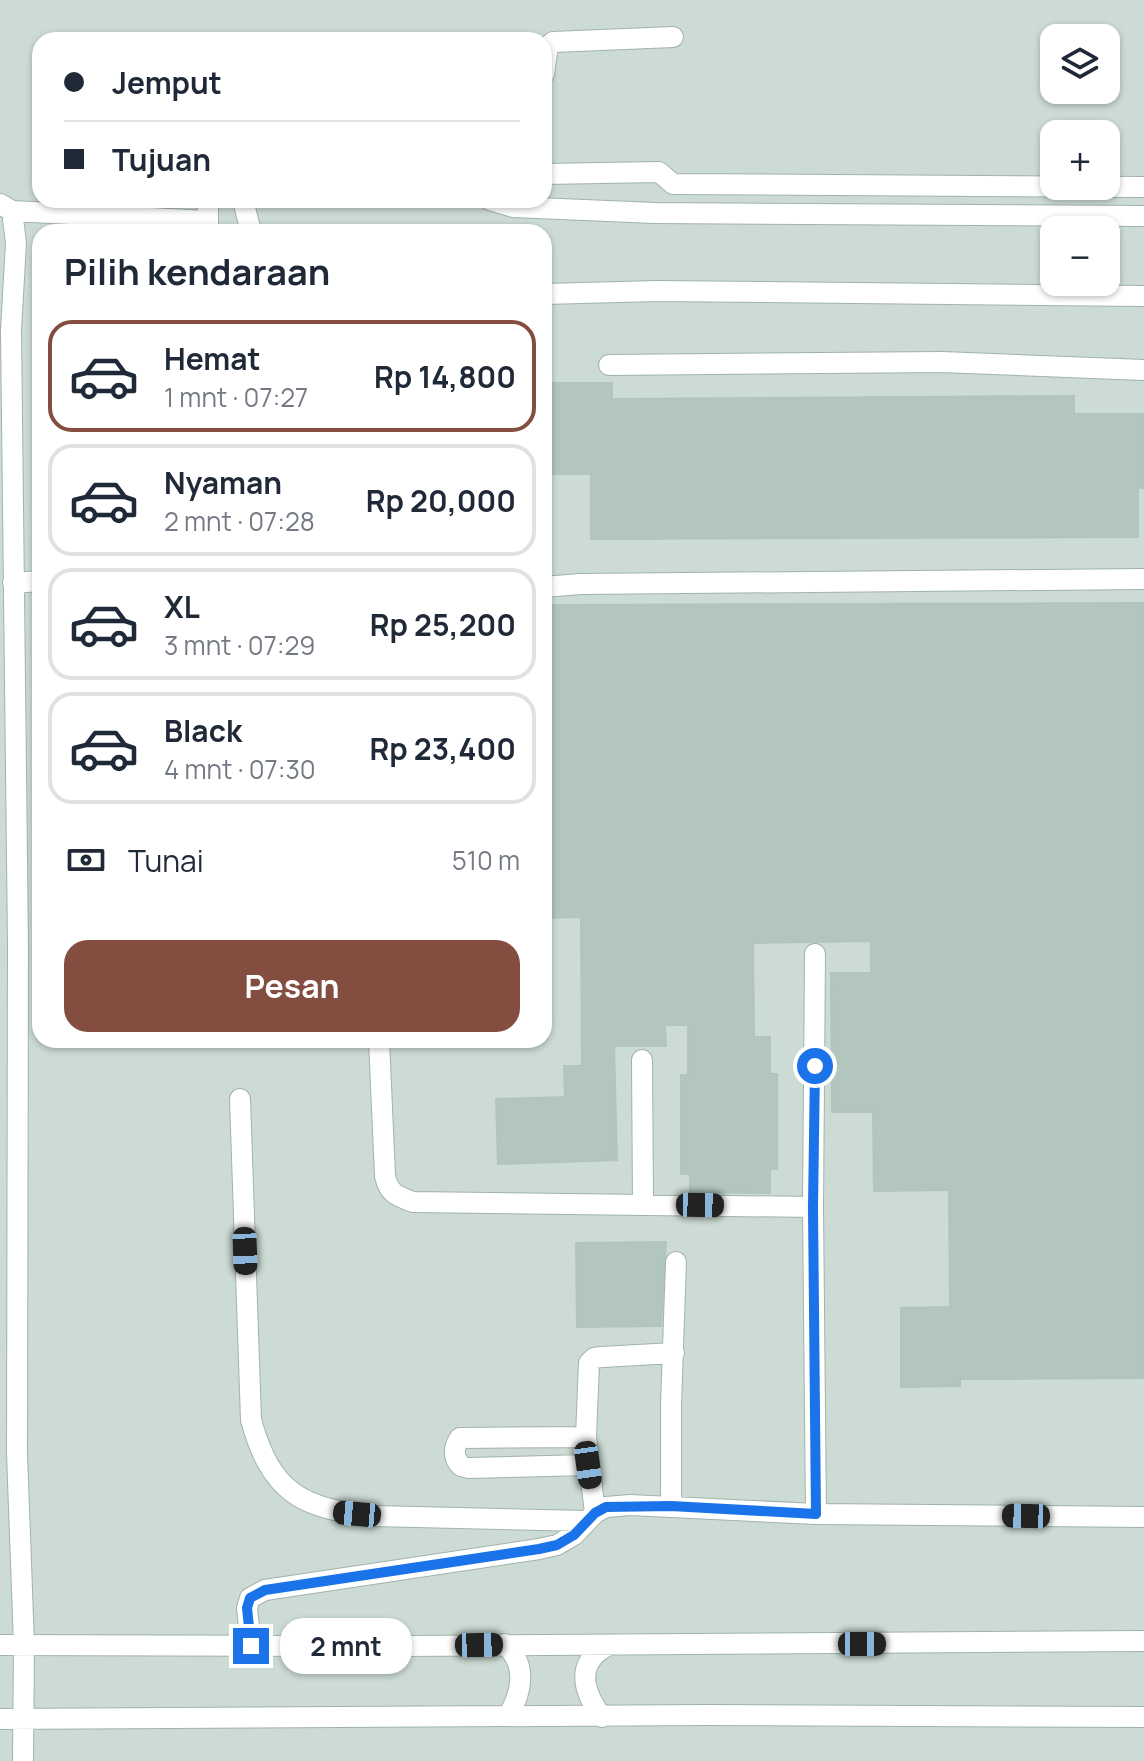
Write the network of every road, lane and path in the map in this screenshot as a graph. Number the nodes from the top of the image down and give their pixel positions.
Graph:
1 (673, 37) dead end
2 (552, 43) edge
3 (552, 174) edge
4 (1144, 187) edge
5 (552, 205) edge
6 (6, 208) edge
7 (1144, 216) edge
8 (208, 218) edge
9 (552, 294) edge
10 (1144, 296) edge
11 (6, 330) edge
12 (609, 365) dead end
13 (1144, 370) edge
14 (1144, 579) edge
15 (32, 582) edge
16 (13, 583) junction
17 (552, 586) edge
18 (8, 753) edge
19 (9, 945) edge
20 (815, 954) dead end
21 (379, 1048) edge
22 (642, 1060) dead end
23 (240, 1099) dead end
24 (643, 1203) junction
25 (813, 1207) junction
26 (676, 1262) dead end
27 (674, 1353) junction
28 (586, 1437) junction
29 (588, 1465) junction
30 (671, 1506) junction
31 (816, 1514) junction
32 (591, 1517) junction
33 (1144, 1517) edge
34 (1144, 1641) edge
35 (504, 1644) junction
36 (0, 1645) edge
37 (24, 1645) junction
38 (609, 1645) junction
39 (251, 1646) junction
40 (508, 1716) junction
41 (602, 1717) junction
42 (1144, 1717) edge
43 (0, 1719) edge
44 (25, 1720) junction
45 (23, 1761) edge

1 - 2 street
3 - 4 street
5 - 7 street
6 - 8 street
6 - 11 street
9 - 10 street
11 - 16 street
12 - 13 street
14 - 17 street
15 - 16 street
16 - 18 street
18 - 19 street
19 - 37 street
20 - 25 street
21 - 24 street
22 - 24 street
23 - 32 street
24 - 25 street
25 - 31 street
26 - 27 street
27 - 28 street
27 - 30 street
28 - 29 street
28 - 29 street
29 - 32 street
30 - 31 street
30 - 32 street
31 - 33 street
32 - 39 street
34 - 38 street
35 - 38 street
35 - 39 street
35 - 40 street
36 - 37 street
37 - 39 street
37 - 44 street
38 - 41 street
40 - 41 street
40 - 44 street
41 - 42 street
43 - 44 street
44 - 45 street

